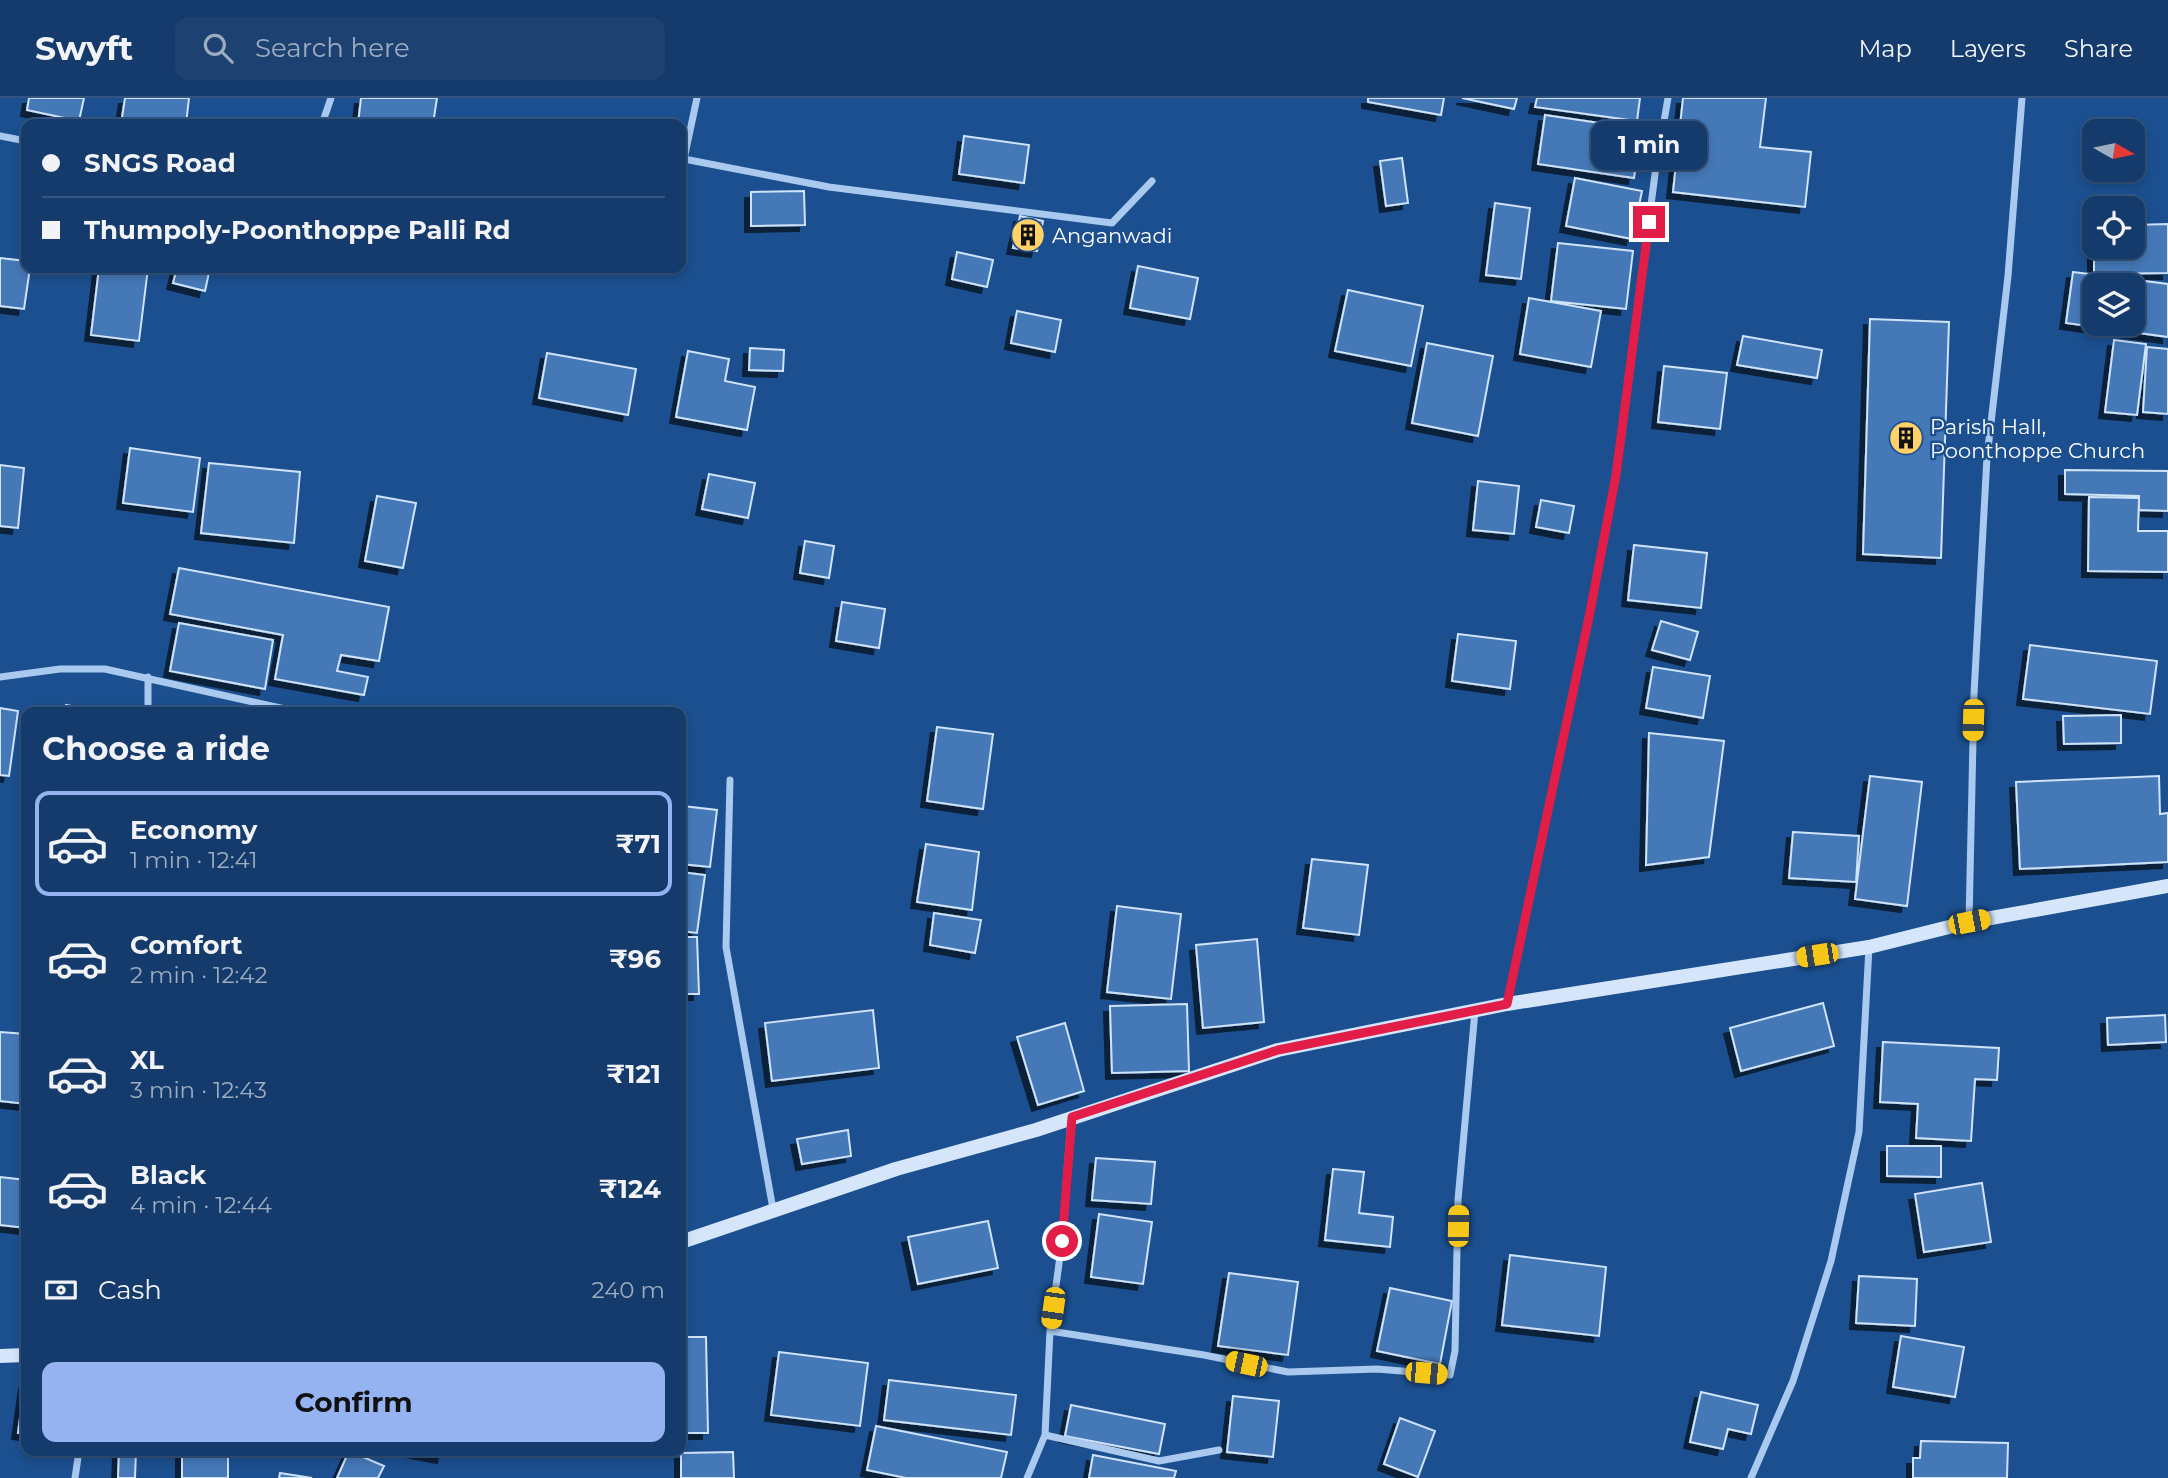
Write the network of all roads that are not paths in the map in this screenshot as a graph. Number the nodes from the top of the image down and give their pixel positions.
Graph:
1 (331, 98) edge
2 (697, 98) edge
3 (1668, 98) edge
4 (2022, 98) edge
5 (324, 119) edge
6 (0, 136) edge
7 (21, 140) edge
8 (686, 150) edge
9 (686, 159) edge
10 (1152, 181) dead end
11 (0, 677) edge
12 (148, 677) junction
13 (148, 707) edge
14 (276, 707) edge
15 (730, 780) dead end
16 (2168, 886) edge
17 (1969, 922) junction
18 (1869, 947) junction
19 (1507, 1004) junction
20 (1475, 1010) junction
21 (1072, 1117) junction
22 (773, 1209) junction
23 (686, 1240) edge
24 (1050, 1331) junction
25 (21, 1355) edge
26 (0, 1356) edge
27 (1045, 1435) junction
28 (1219, 1450) dead end
29 (78, 1456) edge
30 (75, 1478) edge
31 (1027, 1478) edge
32 (1751, 1478) edge

1 - 5 street
2 - 8 street
3 - 19 street
4 - 17 street
6 - 7 street
9 - 10 street
11 - 12 street
12 - 13 street
12 - 14 street
15 - 22 street
16 - 17 main road
17 - 18 main road
18 - 19 main road
18 - 32 street
19 - 20 main road
20 - 21 main road
20 - 24 street
21 - 22 main road
21 - 24 street
22 - 23 main road
24 - 27 street
25 - 26 main road
27 - 28 street
27 - 31 street
29 - 30 street

